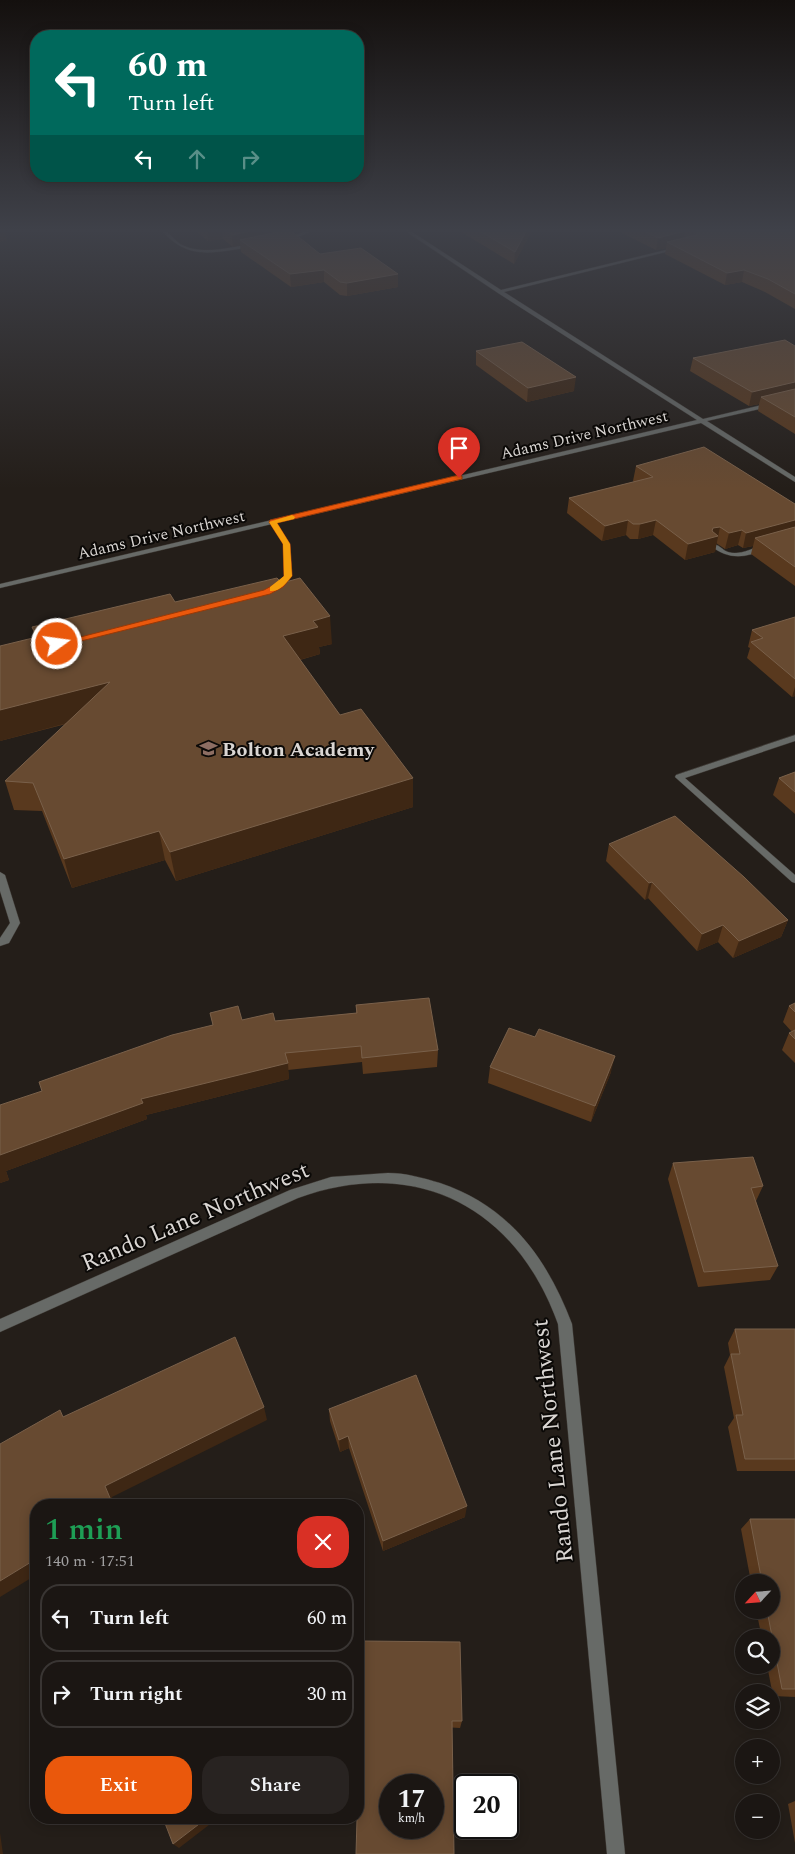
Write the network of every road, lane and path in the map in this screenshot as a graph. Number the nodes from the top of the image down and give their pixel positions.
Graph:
1 (539, 317) edge
2 (795, 399) edge
3 (701, 420) junction
4 (795, 480) edge
5 (273, 522) junction
6 (713, 545) edge
7 (770, 545) edge
8 (0, 586) edge
9 (257, 594) edge
10 (795, 738) edge
11 (0, 875) edge
12 (795, 880) edge
13 (0, 942) edge
14 (0, 1326) edge
15 (616, 1854) edge

1 - 3 street
2 - 3 street, Adams Drive Northwest
3 - 4 street
3 - 5 street, Adams Drive Northwest
5 - 8 street, Adams Drive Northwest
5 - 9 street
6 - 7 street
10 - 12 street
11 - 13 street
14 - 15 street, Rando Lane Northwest

